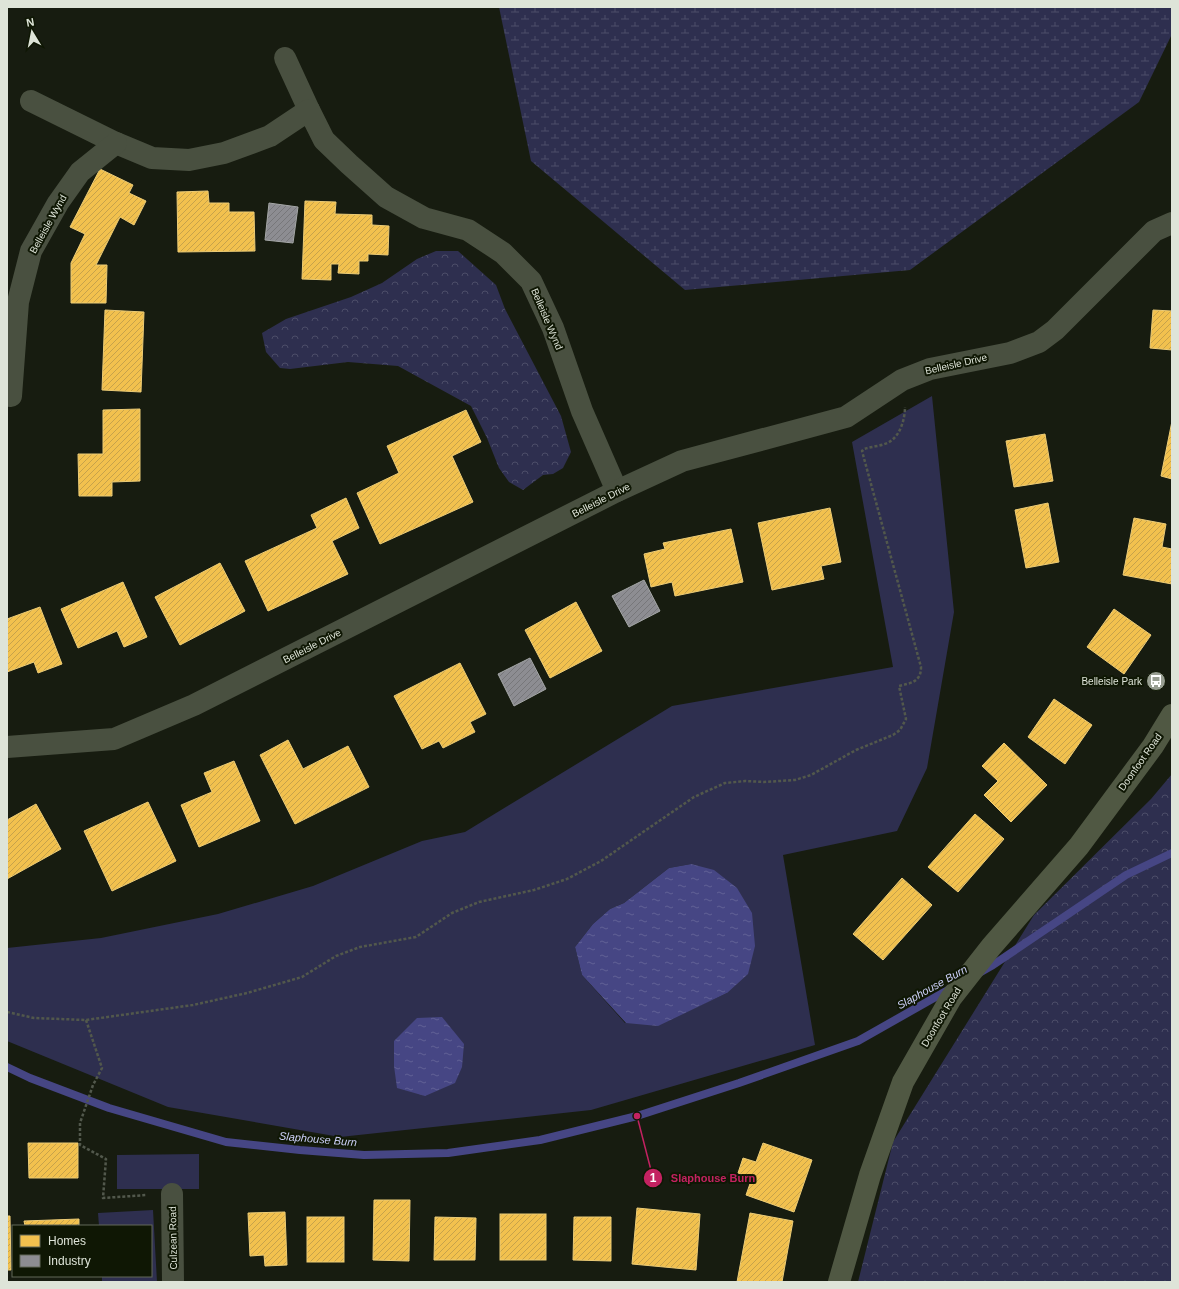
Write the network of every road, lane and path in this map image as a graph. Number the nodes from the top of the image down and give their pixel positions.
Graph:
1 (285, 58) dead end
2 (31, 101) dead end
3 (309, 110) junction
4 (116, 143) junction
5 (1172, 223) edge
6 (902, 380) junction
7 (11, 396) dead end
8 (617, 491) junction
9 (1172, 715) edge
10 (7, 747) edge
11 (7, 1012) edge
12 (86, 1020) junction
13 (172, 1194) joint
14 (173, 1282) edge
15 (839, 1282) edge

1 - 3 street, Belleisle Wynd
2 - 4 street
3 - 4 street
3 - 8 street, Belleisle Wynd
4 - 7 street, Belleisle Wynd
5 - 6 street, Belleisle Drive
6 - 8 street, Belleisle Drive
6 - 12 path
8 - 10 street, Belleisle Drive
9 - 15 main road, Doonfoot Road
11 - 12 path
12 - 13 path
13 - 14 street, Culzean Road

